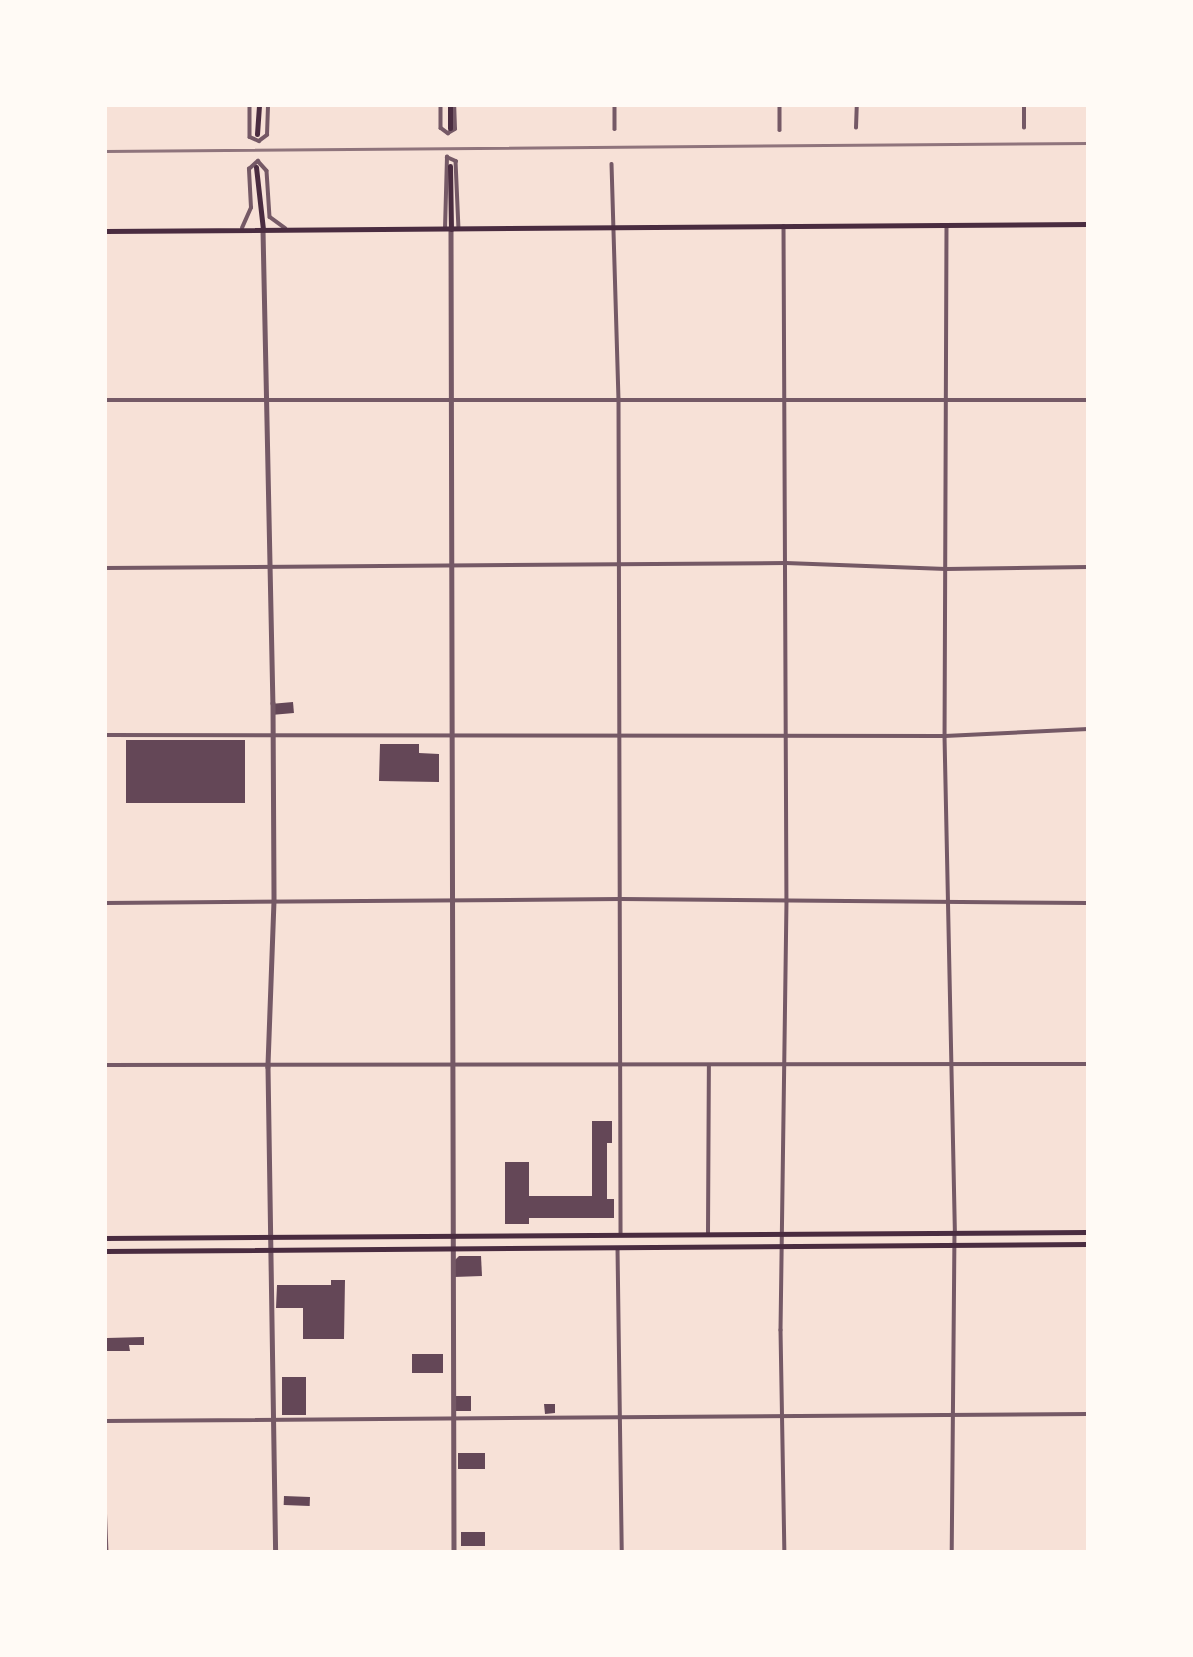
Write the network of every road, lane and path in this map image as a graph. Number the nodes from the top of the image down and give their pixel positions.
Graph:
1 (250, 105) edge
2 (259, 105) edge
3 (268, 105) edge
4 (441, 105) edge
5 (452, 105) edge
6 (615, 105) edge
7 (780, 105) edge
8 (857, 105) edge
9 (1024, 105) edge
10 (450, 128) dead end
11 (856, 128) dead end
12 (1024, 128) dead end
13 (615, 129) dead end
14 (780, 130) dead end
15 (257, 134) dead end
16 (612, 163) dead end
17 (450, 166) dead end
18 (256, 167) dead end
19 (1088, 224) edge
20 (784, 226) junction
21 (947, 226) junction
22 (242, 228) junction
23 (614, 228) junction
24 (263, 229) junction
25 (287, 229) junction
26 (448, 229) junction
27 (459, 229) junction
28 (105, 231) edge
29 (948, 397) junction
30 (784, 398) junction
31 (619, 399) junction
32 (105, 400) edge
33 (452, 400) junction
34 (1088, 400) edge
35 (269, 401) junction
36 (786, 563) junction
37 (453, 565) junction
38 (620, 565) junction
39 (1088, 567) edge
40 (105, 568) edge
41 (270, 568) junction
42 (946, 569) junction
43 (1088, 729) edge
44 (454, 733) junction
45 (621, 733) junction
46 (273, 734) junction
47 (787, 734) junction
48 (105, 735) edge
49 (944, 736) junction
50 (621, 899) junction
51 (454, 900) junction
52 (274, 901) junction
53 (788, 901) junction
54 (1088, 903) edge
55 (105, 904) edge
56 (951, 904) junction
57 (454, 1064) junction
58 (953, 1064) junction
59 (1088, 1064) edge
60 (105, 1065) edge
61 (621, 1065) junction
62 (709, 1066) junction
63 (786, 1066) junction
64 (268, 1067) junction
65 (955, 1232) junction
66 (1088, 1232) edge
67 (621, 1234) junction
68 (708, 1234) junction
69 (782, 1234) junction
70 (454, 1236) junction
71 (271, 1237) junction
72 (105, 1238) edge
73 (954, 1244) junction
74 (1088, 1244) edge
75 (783, 1247) junction
76 (618, 1248) junction
77 (452, 1249) junction
78 (271, 1250) junction
79 (105, 1251) edge
80 (781, 1414) junction
81 (620, 1415) junction
82 (953, 1415) junction
83 (1088, 1415) edge
84 (453, 1416) junction
85 (105, 1421) edge
86 (274, 1421) junction
87 (105, 1501) edge
88 (107, 1552) edge
89 (276, 1552) edge
90 (454, 1552) edge
91 (622, 1552) edge
92 (785, 1552) edge
93 (952, 1552) edge

1 - 3 street
2 - 15 main road
4 - 5 street
5 - 10 main road
6 - 13 street
7 - 14 street
8 - 11 street
9 - 12 street
16 - 23 street
17 - 26 main road
18 - 24 main road
19 - 21 main road
20 - 21 main road
20 - 23 main road
20 - 30 street
21 - 29 street
22 - 24 main road
22 - 25 street
22 - 28 main road
23 - 27 main road
23 - 31 street
24 - 25 main road
24 - 35 street
25 - 26 main road
26 - 27 main road
26 - 27 street
26 - 33 street
29 - 30 street
29 - 34 street
29 - 42 street
30 - 31 street
30 - 36 street
31 - 33 street
31 - 38 street
32 - 35 street
33 - 35 street
33 - 37 street
35 - 41 street
36 - 38 street
36 - 42 street
36 - 47 street
37 - 38 street
37 - 41 street
37 - 44 street
38 - 45 street
39 - 42 street
40 - 41 street
41 - 46 street
42 - 49 street
43 - 49 street
44 - 45 street
44 - 46 street
44 - 51 street
45 - 47 street
45 - 50 street
46 - 48 street
46 - 52 street
47 - 49 street
47 - 53 street
49 - 56 street
50 - 51 street
50 - 53 street
50 - 61 street
51 - 52 street
51 - 57 street
52 - 55 street
52 - 64 street
53 - 56 street
53 - 63 street
54 - 56 street
56 - 58 street
57 - 61 street
57 - 64 street
57 - 70 street
58 - 59 street
58 - 63 street
58 - 65 street
60 - 64 street
61 - 62 street
61 - 67 street
62 - 63 street
62 - 68 street
63 - 69 street
64 - 71 street
65 - 66 main road
65 - 69 main road
65 - 73 street
67 - 68 main road
67 - 70 main road
67 - 76 street
68 - 69 main road
69 - 75 street
70 - 71 main road
70 - 77 street
71 - 72 main road
71 - 78 street
73 - 74 main road
73 - 75 main road
73 - 82 street
75 - 76 main road
75 - 80 street
76 - 77 main road
76 - 81 street
77 - 78 main road
77 - 84 street
78 - 79 main road
78 - 86 street
80 - 81 street
80 - 82 street
80 - 92 street
81 - 84 street
81 - 91 street
82 - 83 street
82 - 93 street
84 - 86 street
84 - 90 street
85 - 86 street
86 - 89 street
87 - 88 street

